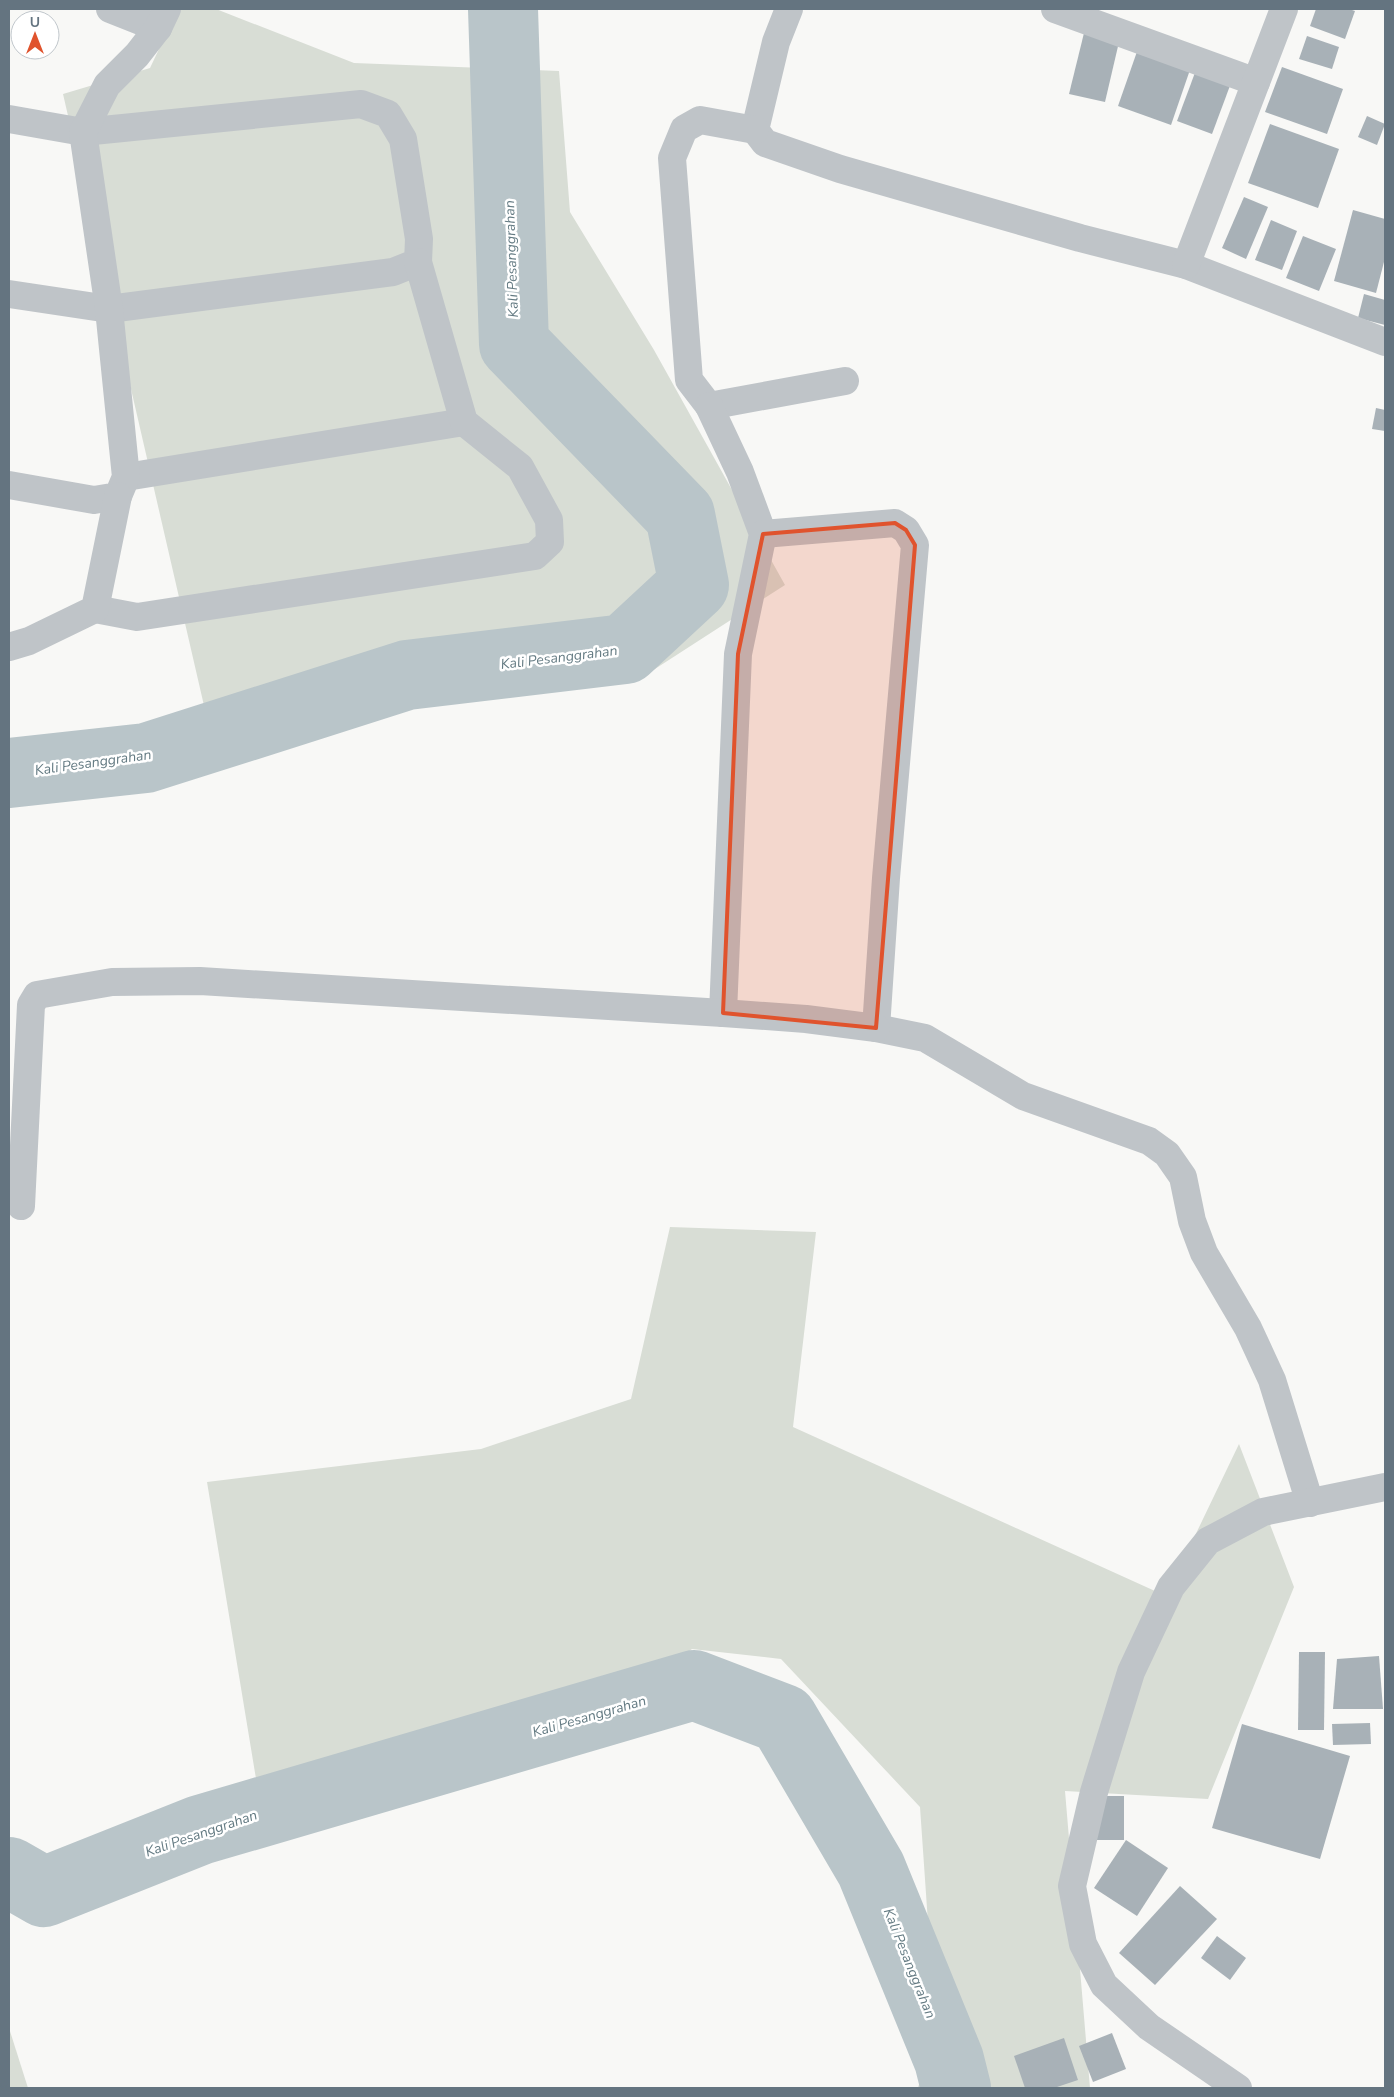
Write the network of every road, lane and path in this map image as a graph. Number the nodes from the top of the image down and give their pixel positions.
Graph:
1 (110, 9) edge
2 (789, 9) edge
3 (1055, 9) edge
4 (1284, 9) edge
5 (162, 18) edge
6 (1256, 82) junction
7 (9, 119) edge
8 (755, 130) junction
9 (83, 132) junction
10 (418, 262) junction
11 (1186, 265) junction
12 (9, 294) edge
13 (109, 309) junction
14 (1385, 342) edge
15 (845, 381) dead end
16 (709, 406) junction
17 (464, 422) junction
18 (9, 485) edge
19 (122, 487) junction
20 (763, 534) junction
21 (95, 609) junction
22 (9, 647) edge
23 (724, 1013) junction
24 (876, 1028) junction
25 (21, 1206) dead end
26 (1385, 1487) edge
27 (1310, 1503) junction
28 (1238, 2088) edge

1 - 5 street
2 - 8 street
3 - 6 street
4 - 6 street
5 - 9 street
6 - 11 street
7 - 9 street
8 - 11 street
8 - 16 street
9 - 10 street
9 - 13 street
10 - 13 street
10 - 17 street
11 - 14 street
12 - 13 street
13 - 19 street
15 - 16 street
16 - 20 street
17 - 19 street
17 - 21 street
18 - 19 street
19 - 21 street
20 - 23 street
20 - 24 street
21 - 22 street
23 - 24 street
23 - 25 street
24 - 27 street
26 - 27 street
27 - 28 street

